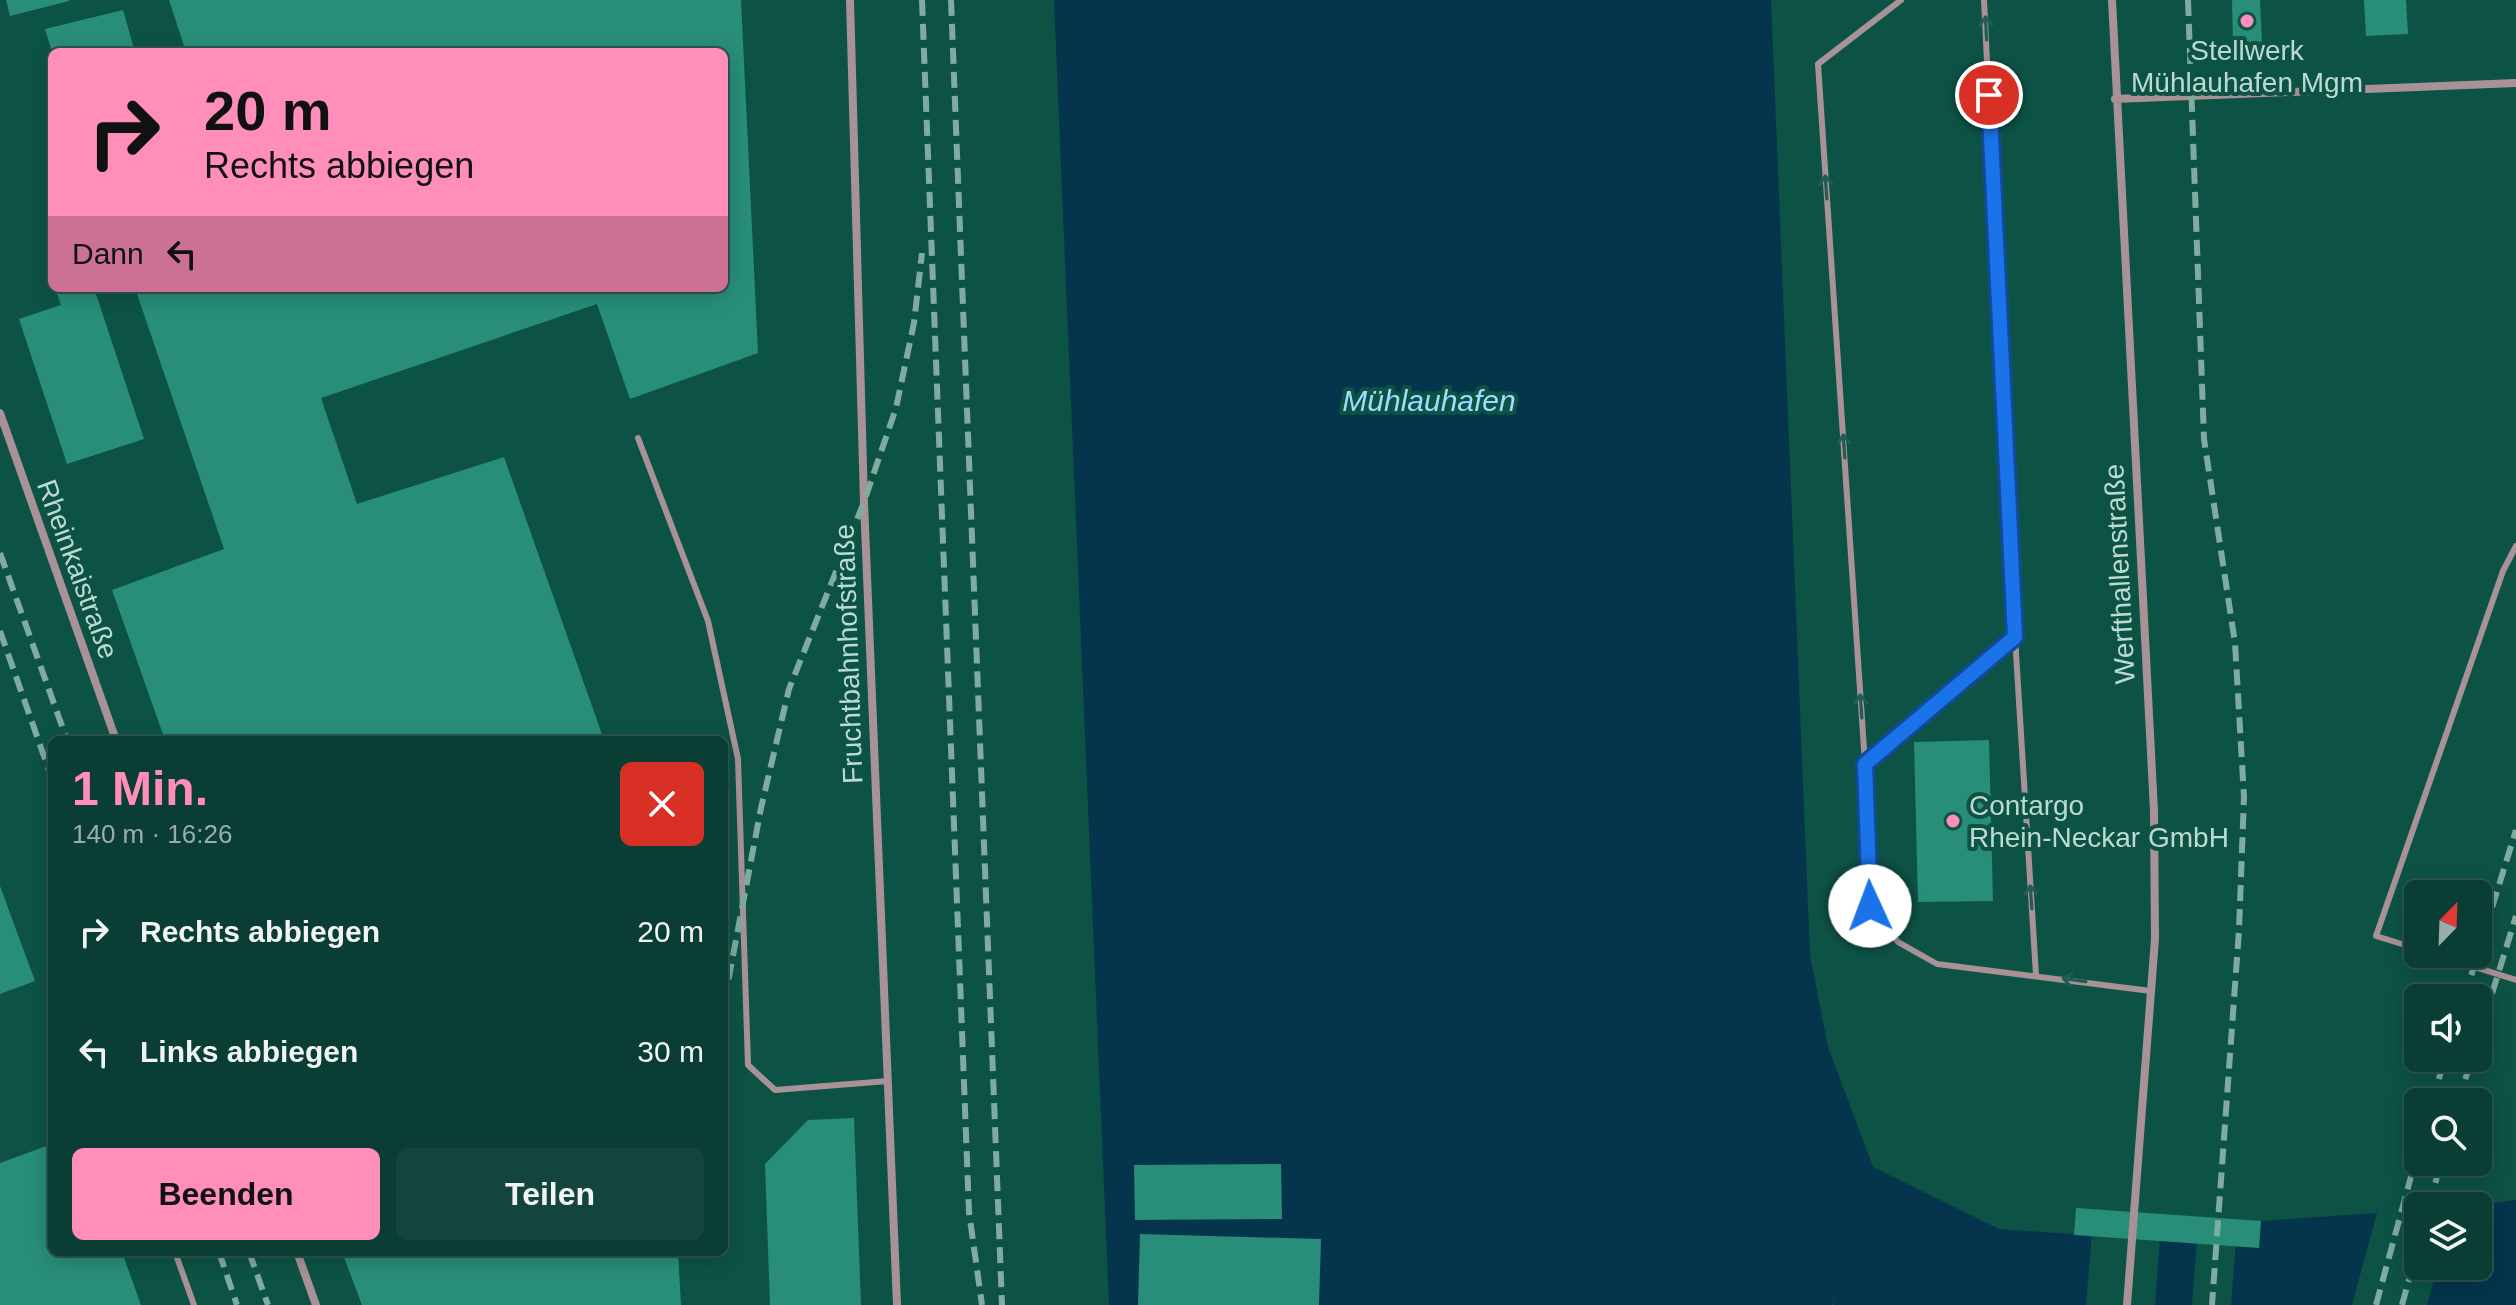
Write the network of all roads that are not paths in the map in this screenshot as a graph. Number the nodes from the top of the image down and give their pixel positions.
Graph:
1 (850, 0) edge
2 (1901, 0) edge
3 (1984, 0) edge
4 (2112, 0) edge
5 (2516, 83) edge
6 (2115, 99) junction
7 (0, 413) edge
8 (638, 438) dead end
9 (2516, 546) edge
10 (2015, 637) junction
11 (115, 736) edge
12 (1865, 764) junction
13 (2404, 945) edge
14 (2478, 968) edge
15 (2036, 975) junction
16 (2516, 980) edge
17 (2151, 991) junction
18 (888, 1081) junction
19 (176, 1256) edge
20 (298, 1256) edge
21 (194, 1305) edge
22 (316, 1305) edge
23 (897, 1305) edge
24 (2127, 1305) edge

1 - 18 street, Fruchtbahnhofstraße
12 -> 2 lane
10 -> 3 lane
4 - 6 street, Werfthallenstraße
5 - 6 street
6 - 17 street, Werfthallenstraße
7 - 11 street, Rheinkaistraße
8 - 18 lane
9 - 13 lane
10 - 12 lane
15 -> 10 lane
12 - 15 lane
14 - 16 lane
17 -> 15 lane
17 - 24 street, Werfthallenstraße
18 - 23 street, Fruchtbahnhofstraße
19 - 21 lane
20 - 22 street

